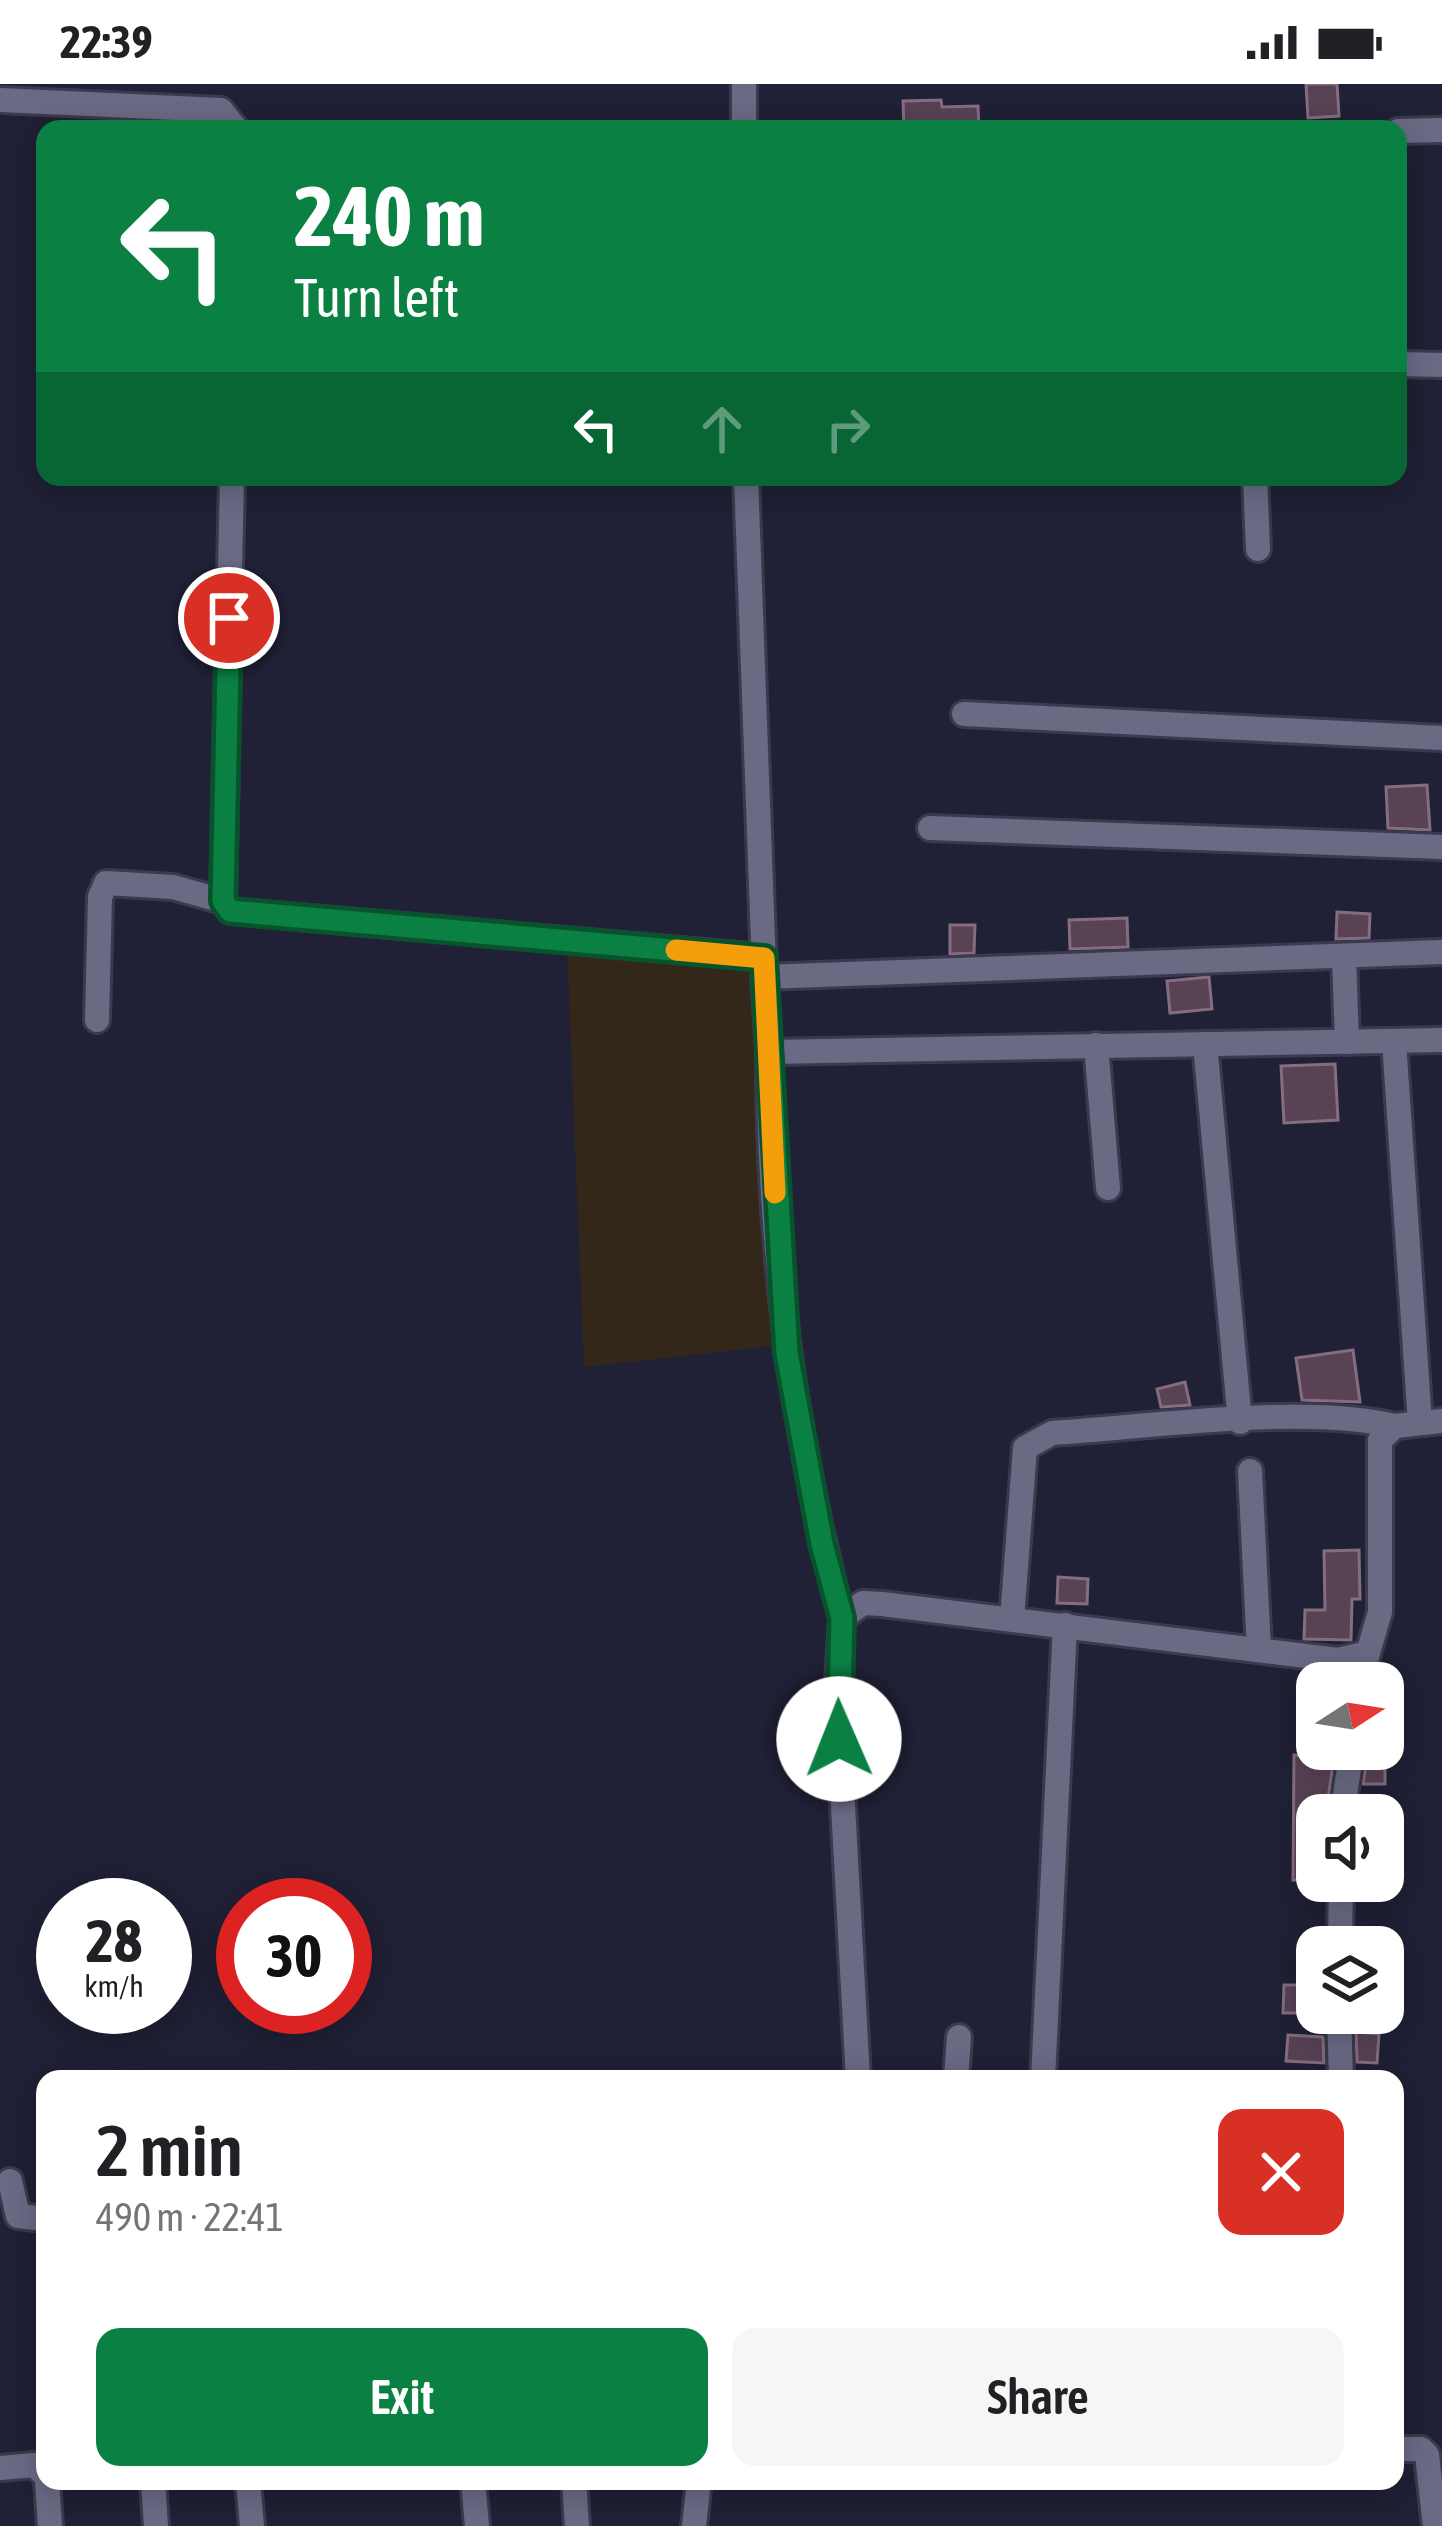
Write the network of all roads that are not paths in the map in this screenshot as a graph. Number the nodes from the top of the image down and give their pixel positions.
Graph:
1 (744, 84) edge
2 (0, 100) edge
3 (116, 118) edge
4 (229, 120) edge
5 (744, 120) edge
6 (1442, 130) edge
7 (1407, 131) edge
8 (1407, 364) edge
9 (1442, 365) edge
10 (232, 486) edge
11 (746, 486) edge
12 (1256, 486) edge
13 (1258, 549) dead end
14 (964, 714) dead end
15 (1442, 738) edge
16 (930, 828) dead end
17 (1442, 848) edge
18 (223, 901) junction
19 (1442, 952) edge
20 (1344, 956) junction
21 (764, 967) junction
22 (97, 1020) dead end
23 (1442, 1040) edge
24 (1394, 1041) junction
25 (1347, 1042) junction
26 (1205, 1044) junction
27 (1096, 1045) junction
28 (770, 1052) junction
29 (1108, 1188) dead end
30 (1240, 1421) junction
31 (1419, 1424) edge
32 (1250, 1471) dead end
33 (842, 1618) junction
34 (1012, 1619) junction
35 (1065, 1625) junction
36 (1259, 1650) junction
37 (1368, 1653) junction
38 (1366, 1662) edge
39 (1340, 2034) edge
40 (958, 2037) dead end
41 (858, 2070) edge
42 (956, 2070) edge
43 (1043, 2070) edge
44 (1341, 2070) edge
45 (10, 2181) dead end
46 (36, 2218) edge
47 (1404, 2449) edge
48 (36, 2467) edge
49 (0, 2468) edge
50 (47, 2490) edge
51 (154, 2490) edge
52 (249, 2490) edge
53 (474, 2490) edge
54 (575, 2490) edge
55 (699, 2490) edge
56 (1437, 2518) edge
57 (50, 2526) edge
58 (156, 2526) edge
59 (252, 2526) edge
60 (477, 2526) edge
61 (577, 2526) edge
62 (694, 2526) edge

1 - 5 street
2 - 3 street
3 - 4 street
6 - 7 street
8 - 9 street
10 - 18 street
11 - 21 street
12 - 13 street
14 - 15 street
16 - 17 street
18 - 21 street
18 - 22 street
19 - 20 street
20 - 21 street
20 - 25 street
21 - 28 street
23 - 24 street
24 - 25 street
24 - 31 street
25 - 26 street
26 - 27 street
26 - 30 street
27 - 28 street
27 - 29 street
28 - 33 street
30 - 31 street
30 - 34 street
31 - 37 street
32 - 36 street
33 - 34 street
33 - 41 street
34 - 35 street
35 - 36 street
35 - 43 street
36 - 37 street
37 - 38 street
39 - 44 street
40 - 42 street
45 - 46 street
47 - 56 street
48 - 49 street
50 - 57 street
51 - 58 street
52 - 59 street
53 - 60 street
54 - 61 street
55 - 62 street

